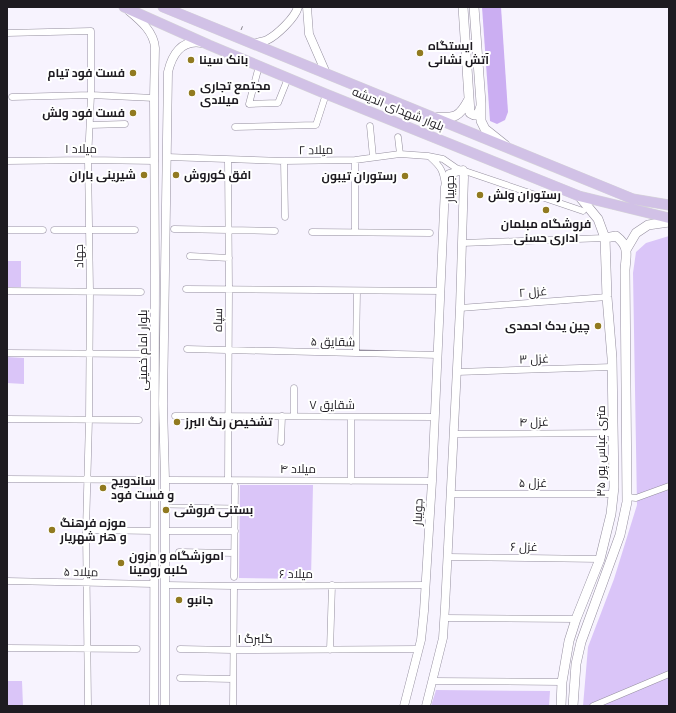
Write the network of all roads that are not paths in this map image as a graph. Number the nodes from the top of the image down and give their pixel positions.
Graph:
1 (124, 7) edge
2 (163, 7) edge
3 (173, 7) edge
4 (307, 7) edge
5 (463, 7) edge
6 (474, 7) edge
7 (297, 9) edge
8 (185, 17) junction
9 (7, 33) edge
10 (254, 44) junction
11 (209, 45) junction
12 (259, 66) junction
13 (168, 72) junction
14 (154, 73) junction
15 (326, 73) junction
16 (288, 78) junction
17 (326, 94) junction
18 (91, 95) junction
19 (12, 97) dead end
20 (154, 98) junction
21 (470, 98) junction
22 (482, 103) junction
23 (430, 116) junction
24 (125, 124) dead end
25 (90, 125) junction
26 (370, 126) dead end
27 (235, 127) dead end
28 (398, 137) dead end
29 (510, 148) junction
30 (400, 154) junction
31 (428, 156) junction
32 (167, 157) junction
33 (373, 157) junction
34 (88, 160) junction
35 (228, 160) junction
36 (355, 160) junction
37 (7, 161) edge
38 (155, 161) junction
39 (284, 161) junction
40 (462, 170) junction
41 (445, 187) junction
42 (579, 196) junction
43 (669, 205) edge
44 (583, 211) dead end
45 (285, 217) dead end
46 (669, 218) edge
47 (669, 222) edge
48 (174, 229) dead end
49 (7, 230) edge
50 (43, 230) dead end
51 (54, 230) dead end
52 (89, 230) junction
53 (134, 230) dead end
54 (229, 231) junction
55 (275, 231) dead end
56 (312, 232) dead end
57 (355, 232) junction
58 (430, 233) dead end
59 (605, 238) junction
60 (462, 243) junction
61 (626, 250) junction
62 (190, 256) dead end
63 (228, 258) junction
64 (186, 289) dead end
65 (230, 289) junction
66 (7, 291) edge
67 (90, 291) junction
68 (357, 291) junction
69 (141, 292) dead end
70 (441, 292) junction
71 (608, 297) junction
72 (460, 308) junction
73 (187, 349) dead end
74 (228, 350) junction
75 (7, 353) edge
76 (90, 353) junction
77 (356, 353) junction
78 (144, 354) dead end
79 (438, 355) junction
80 (612, 367) junction
81 (457, 372) junction
82 (294, 388) dead end
83 (175, 416) dead end
84 (228, 416) junction
85 (282, 416) junction
86 (294, 416) junction
87 (351, 416) junction
88 (435, 417) junction
89 (7, 419) edge
90 (89, 419) junction
91 (139, 420) dead end
92 (614, 432) junction
93 (454, 434) junction
94 (281, 442) dead end
95 (7, 479) edge
96 (87, 480) junction
97 (154, 480) junction
98 (165, 480) junction
99 (228, 480) junction
100 (351, 481) junction
101 (432, 481) junction
102 (235, 486) dead end
103 (669, 486) edge
104 (451, 494) junction
105 (614, 494) junction
106 (627, 497) junction
107 (165, 506) junction
108 (235, 507) junction
109 (86, 530) junction
110 (154, 531) junction
111 (165, 531) junction
112 (235, 531) junction
113 (179, 552) dead end
114 (234, 553) junction
115 (448, 557) junction
116 (600, 559) junction
117 (234, 577) dead end
118 (7, 581) edge
119 (87, 583) junction
120 (154, 584) junction
121 (165, 585) junction
122 (332, 585) junction
123 (426, 585) junction
124 (234, 586) junction
125 (444, 618) junction
126 (576, 619) junction
127 (7, 648) edge
128 (88, 648) junction
129 (137, 649) dead end
130 (180, 649) dead end
131 (233, 650) junction
132 (330, 650) junction
133 (418, 650) junction
134 (669, 674) edge
135 (180, 678) dead end
136 (233, 679) junction
137 (432, 682) junction
138 (562, 682) junction
139 (88, 706) edge
140 (154, 706) edge
141 (165, 706) edge
142 (233, 706) edge
143 (404, 706) edge
144 (426, 706) edge
145 (561, 706) edge
146 (573, 706) edge
147 (593, 706) edge

1 - 11 main road, بلوار شهدای اندیشه
1 - 14 street, بلوار امام خمینی
2 - 8 main road, بلوار شهدای اندیشه
3 - 8 street
4 - 15 street
5 - 21 main road
6 - 22 main road
7 - 10 street
8 - 10 main road, بلوار شهدای اندیشه
9 - 18 street, جهاد
10 - 15 main road, بلوار شهدای اندیشه
11 - 12 main road, بلوار شهدای اندیشه
11 - 13 street, بلوار امام خمینی
12 - 16 main road, بلوار شهدای اندیشه
12 - 16 street
13 - 14 street
13 - 32 street, بلوار امام خمینی
14 - 20 street, بلوار امام خمینی
15 - 23 main road, بلوار شهدای اندیشه
16 - 17 main road, بلوار شهدای اندیشه
17 - 27 street
17 - 42 main road, بلوار شهدای اندیشه
18 - 19 street
18 - 20 street
18 - 25 street, جهاد
20 - 38 street, بلوار امام خمینی
21 - 22 main road
21 - 23 main road
22 - 29 main road
23 - 29 main road, بلوار شهدای اندیشه
24 - 25 street
25 - 34 street, جهاد
26 - 33 street
28 - 30 street
29 - 43 main road, بلوار شهدای اندیشه
30 - 31 street, میلاد ۲
30 - 33 street, میلاد ۲
31 - 40 street, میلاد ۲
31 - 41 street
32 - 35 street, میلاد ۲
32 - 98 street, بلوار امام خمینی
33 - 36 street, میلاد ۲
34 - 37 street, میلاد ۱
34 - 38 street, میلاد ۱
34 - 52 street, جهاد
35 - 39 street, میلاد ۲
35 - 54 street, سپاه
36 - 39 street, میلاد ۲
36 - 57 street
38 - 97 street, بلوار امام خمینی
39 - 45 street
40 - 41 street, جویبار
40 - 44 street, میلاد ۲
40 - 60 street, جویبار
41 - 70 street, جویبار
42 - 46 main road, بلوار شهدای اندیشه
42 - 59 main road, ۳۵ متری عباس پور
47 - 61 main road
48 - 54 street
49 - 50 street
51 - 52 street
52 - 53 street
52 - 67 street, جهاد
54 - 55 street
54 - 63 street, سپاه
56 - 57 street
57 - 58 street
59 - 60 street
59 - 61 main road
59 - 71 main road, ۳۵ متری عباس پور
60 - 72 street, جویبار
61 - 106 main road, ۳۵ متری عباس پور
62 - 63 street
63 - 65 street, سپاه
64 - 65 street
65 - 68 street
65 - 74 street, سپاه
66 - 67 street
67 - 69 street
67 - 76 street, جهاد
68 - 70 street
68 - 77 street
70 - 79 street, جویبار
71 - 72 street, غزل ۲
71 - 80 main road, ۳۵ متری عباس پور
72 - 81 street, جویبار
73 - 74 street, شقایق ۵
74 - 77 street, شقایق ۵
74 - 84 street, سپاه
75 - 76 street
76 - 78 street
76 - 90 street, جهاد
77 - 79 street, شقایق ۵
79 - 88 street, جویبار
80 - 81 street, غزل ۳
80 - 92 main road, ۳۵ متری عباس پور
81 - 93 street, جویبار
82 - 86 street
83 - 84 street, شقایق ۷
84 - 85 street, شقایق ۷
84 - 99 street, سپاه
85 - 86 street, شقایق ۷
85 - 94 street
86 - 87 street, شقایق ۷
87 - 88 street, شقایق ۷
87 - 100 street
88 - 101 street, جویبار
89 - 90 street
90 - 91 street
90 - 96 street, جهاد
92 - 93 street, غزل ۴
92 - 105 main road, ۳۵ متری عباس پور
93 - 104 street, جویبار
95 - 96 street
96 - 97 street
96 - 109 street, جهاد
97 - 98 street
97 - 110 street, بلوار امام خمینی
98 - 99 street, میلاد ۴
98 - 107 street, بلوار امام خمینی
99 - 100 street, میلاد ۴
100 - 101 street, میلاد ۴
101 - 123 street, جویبار
102 - 108 street
103 - 106 street
104 - 105 street, غزل ۵
104 - 115 street, جویبار
105 - 116 main road, ۳۵ متری عباس پور
106 - 146 main road, ۳۵ متری عباس پور
107 - 108 lane
107 - 111 street, بلوار امام خمینی
108 - 112 street
109 - 110 street
109 - 119 street, جهاد
110 - 120 street, بلوار امام خمینی
111 - 112 street
111 - 121 street, بلوار امام خمینی
112 - 114 street
113 - 114 street
114 - 117 street
115 - 116 street, غزل ۶
115 - 125 street, جویبار
116 - 126 main road, ۳۵ متری عباس پور
118 - 119 street, میلاد ۵
119 - 120 street, میلاد ۵
119 - 128 street, جهاد
120 - 121 street
120 - 140 street, بلوار امام خمینی
121 - 124 street, میلاد ۶
121 - 141 street, بلوار امام خمینی
122 - 123 street, میلاد ۶
122 - 124 street, میلاد ۶
122 - 132 street
123 - 133 street, جویبار
124 - 131 street
125 - 126 street
125 - 137 street, جویبار
126 - 138 main road, ۳۵ متری عباس پور
127 - 128 street
128 - 129 street
128 - 139 street, جهاد
130 - 131 street, گلبرگ ۱
131 - 132 street, گلبرگ ۱
131 - 136 street
132 - 133 street, گلبرگ ۱
133 - 143 street, جویبار
134 - 147 street
135 - 136 street
136 - 142 street
137 - 138 street
137 - 144 street, جویبار
138 - 145 main road, ۳۵ متری عباس پور

